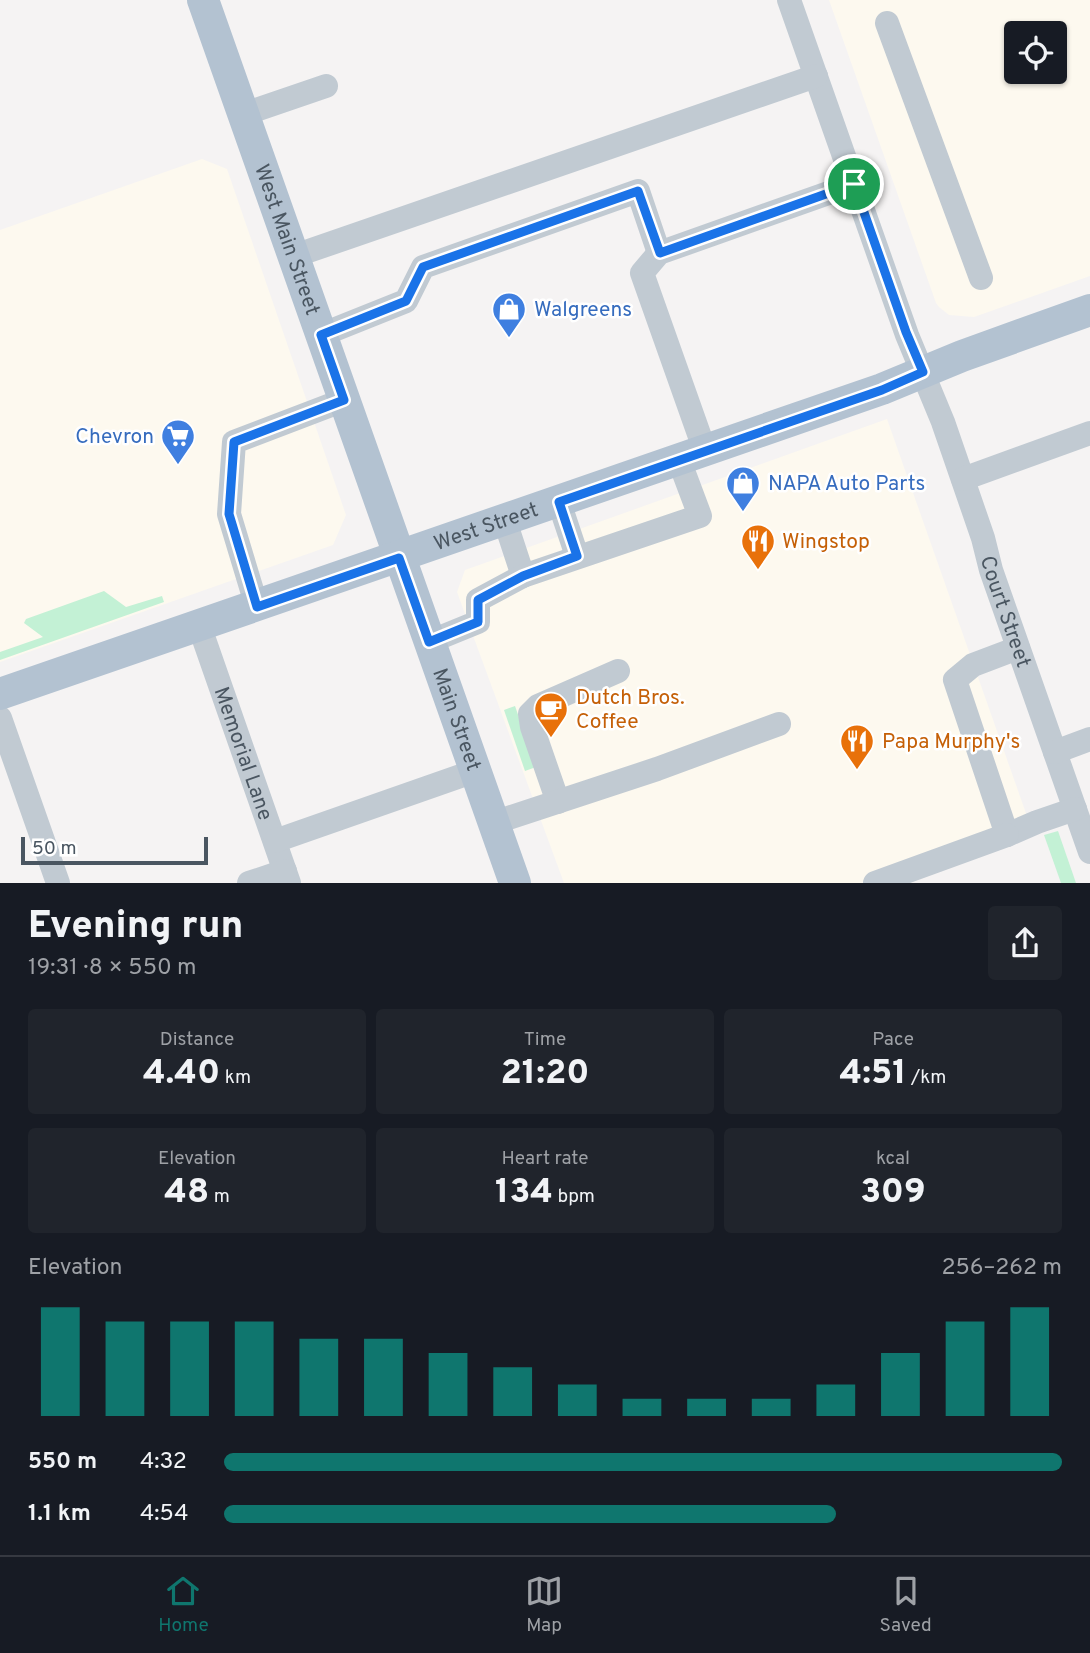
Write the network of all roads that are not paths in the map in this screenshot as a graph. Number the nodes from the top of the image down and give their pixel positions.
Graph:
1 (203, 0) edge
2 (789, 0) edge
3 (887, 23) dead end
4 (816, 76) junction
5 (326, 86) dead end
6 (244, 114) junction
7 (854, 184) junction
8 (660, 253) junction
9 (294, 256) junction
10 (982, 278) dead end
11 (1090, 310) edge
12 (321, 335) junction
13 (923, 372) junction
14 (344, 400) junction
15 (1090, 433) edge
16 (692, 456) junction
17 (963, 479) junction
18 (559, 502) junction
19 (505, 521) junction
20 (577, 556) junction
21 (399, 558) junction
22 (523, 576) junction
23 (257, 607) junction
24 (199, 625) junction
25 (429, 642) junction
26 (1018, 648) junction
27 (618, 671) dead end
28 (0, 694) edge
29 (0, 718) edge
30 (779, 724) dead end
31 (1090, 739) edge
32 (1055, 752) junction
33 (475, 771) junction
34 (558, 802) junction
35 (1075, 809) junction
36 (493, 823) junction
37 (1007, 835) junction
38 (275, 841) junction
39 (1090, 852) edge
40 (287, 877) edge
41 (58, 883) edge
42 (249, 883) edge
43 (515, 883) edge
44 (876, 883) edge

1 - 6 main road, West Main Street
2 - 4 street, Court Street
3 - 10 street
4 - 7 street, Court Street
4 - 9 street
5 - 6 street
6 - 9 main road, West Main Street
7 - 8 street
7 - 13 street, Court Street
8 - 12 street
8 - 16 street
9 - 12 main road, West Main Street
11 - 13 main road, West Street
12 - 14 main road, West Main Street
13 - 16 main road, West Street
13 - 17 street, Court Street
14 - 21 main road, West Main Street
14 - 23 street
15 - 17 street
16 - 18 main road, West Street
16 - 20 street
17 - 26 street, Court Street
18 - 19 main road, West Street
18 - 20 street
19 - 21 main road, West Street
19 - 22 street
20 - 22 street
21 - 23 main road, West Street
21 - 25 main road, Main Street
22 - 25 street
23 - 24 main road, West Street
24 - 28 main road, West Street
24 - 38 street, Memorial Lane
25 - 33 main road, Main Street
26 - 32 street, Court Street
26 - 37 street
27 - 34 street
29 - 41 street
30 - 34 street
31 - 32 street
32 - 35 street, Court Street
33 - 36 main road, Main Street
33 - 38 street
34 - 36 street
35 - 37 street
35 - 39 street, Court Street
36 - 43 main road, Main Street
37 - 44 street
38 - 40 street, Memorial Lane
40 - 42 street

